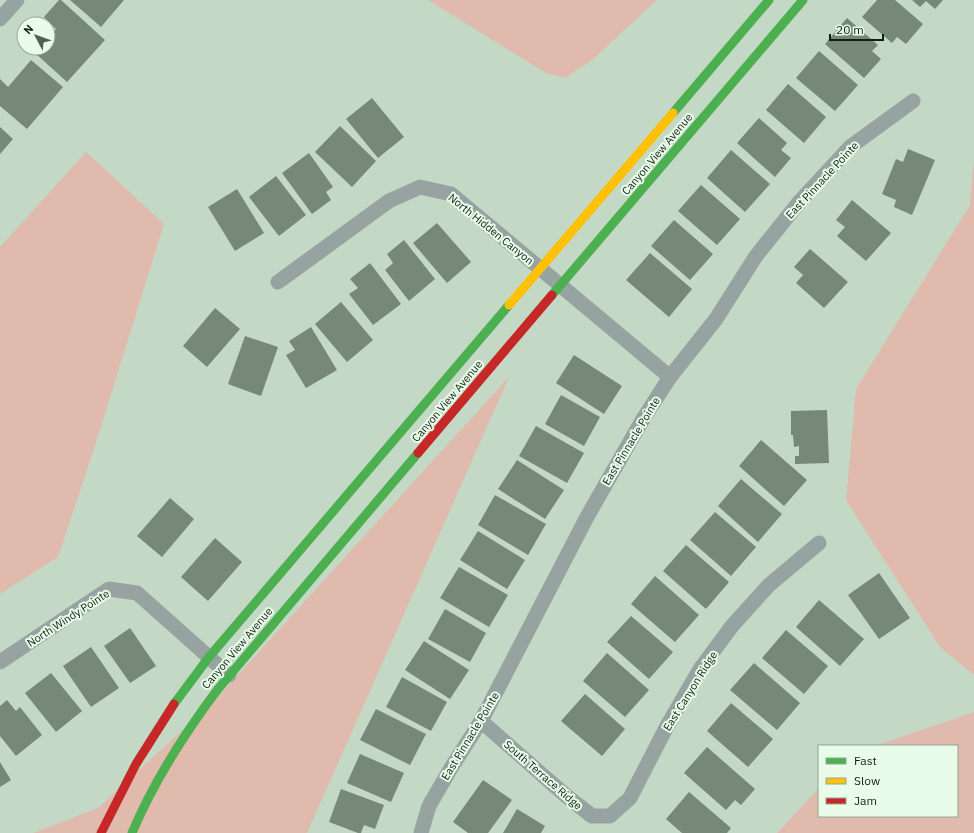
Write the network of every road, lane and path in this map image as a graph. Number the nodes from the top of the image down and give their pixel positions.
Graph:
1 (17, 0) edge
2 (769, 0) edge
3 (803, 0) edge
4 (0, 19) edge
5 (912, 100) dead end
6 (540, 269) junction
7 (278, 282) dead end
8 (561, 286) junction
9 (670, 377) junction
10 (818, 544) dead end
11 (209, 657) junction
12 (0, 662) edge
13 (229, 675) junction
14 (481, 721) junction
15 (610, 816) joint
16 (101, 833) edge
17 (132, 833) edge
18 (421, 833) edge

1 - 4 street
2 - 6 street, Canyon View Avenue
3 - 8 street, Canyon View Avenue
5 - 9 street, East Pinnacle Pointe
6 - 7 street, North Hidden Canyon
6 - 8 street, North Hidden Canyon
6 - 11 street, Canyon View Avenue
8 - 9 street, North Hidden Canyon
8 - 13 street, Canyon View Avenue
9 - 14 street, East Pinnacle Pointe
10 - 15 street, East Canyon Ridge
11 - 12 street, North Windy Pointe
11 - 13 street, North Windy Pointe
11 - 16 street, Canyon View Avenue
13 - 17 street, Canyon View Avenue
14 - 15 street, South Terrace Ridge
14 - 18 street, East Pinnacle Pointe

